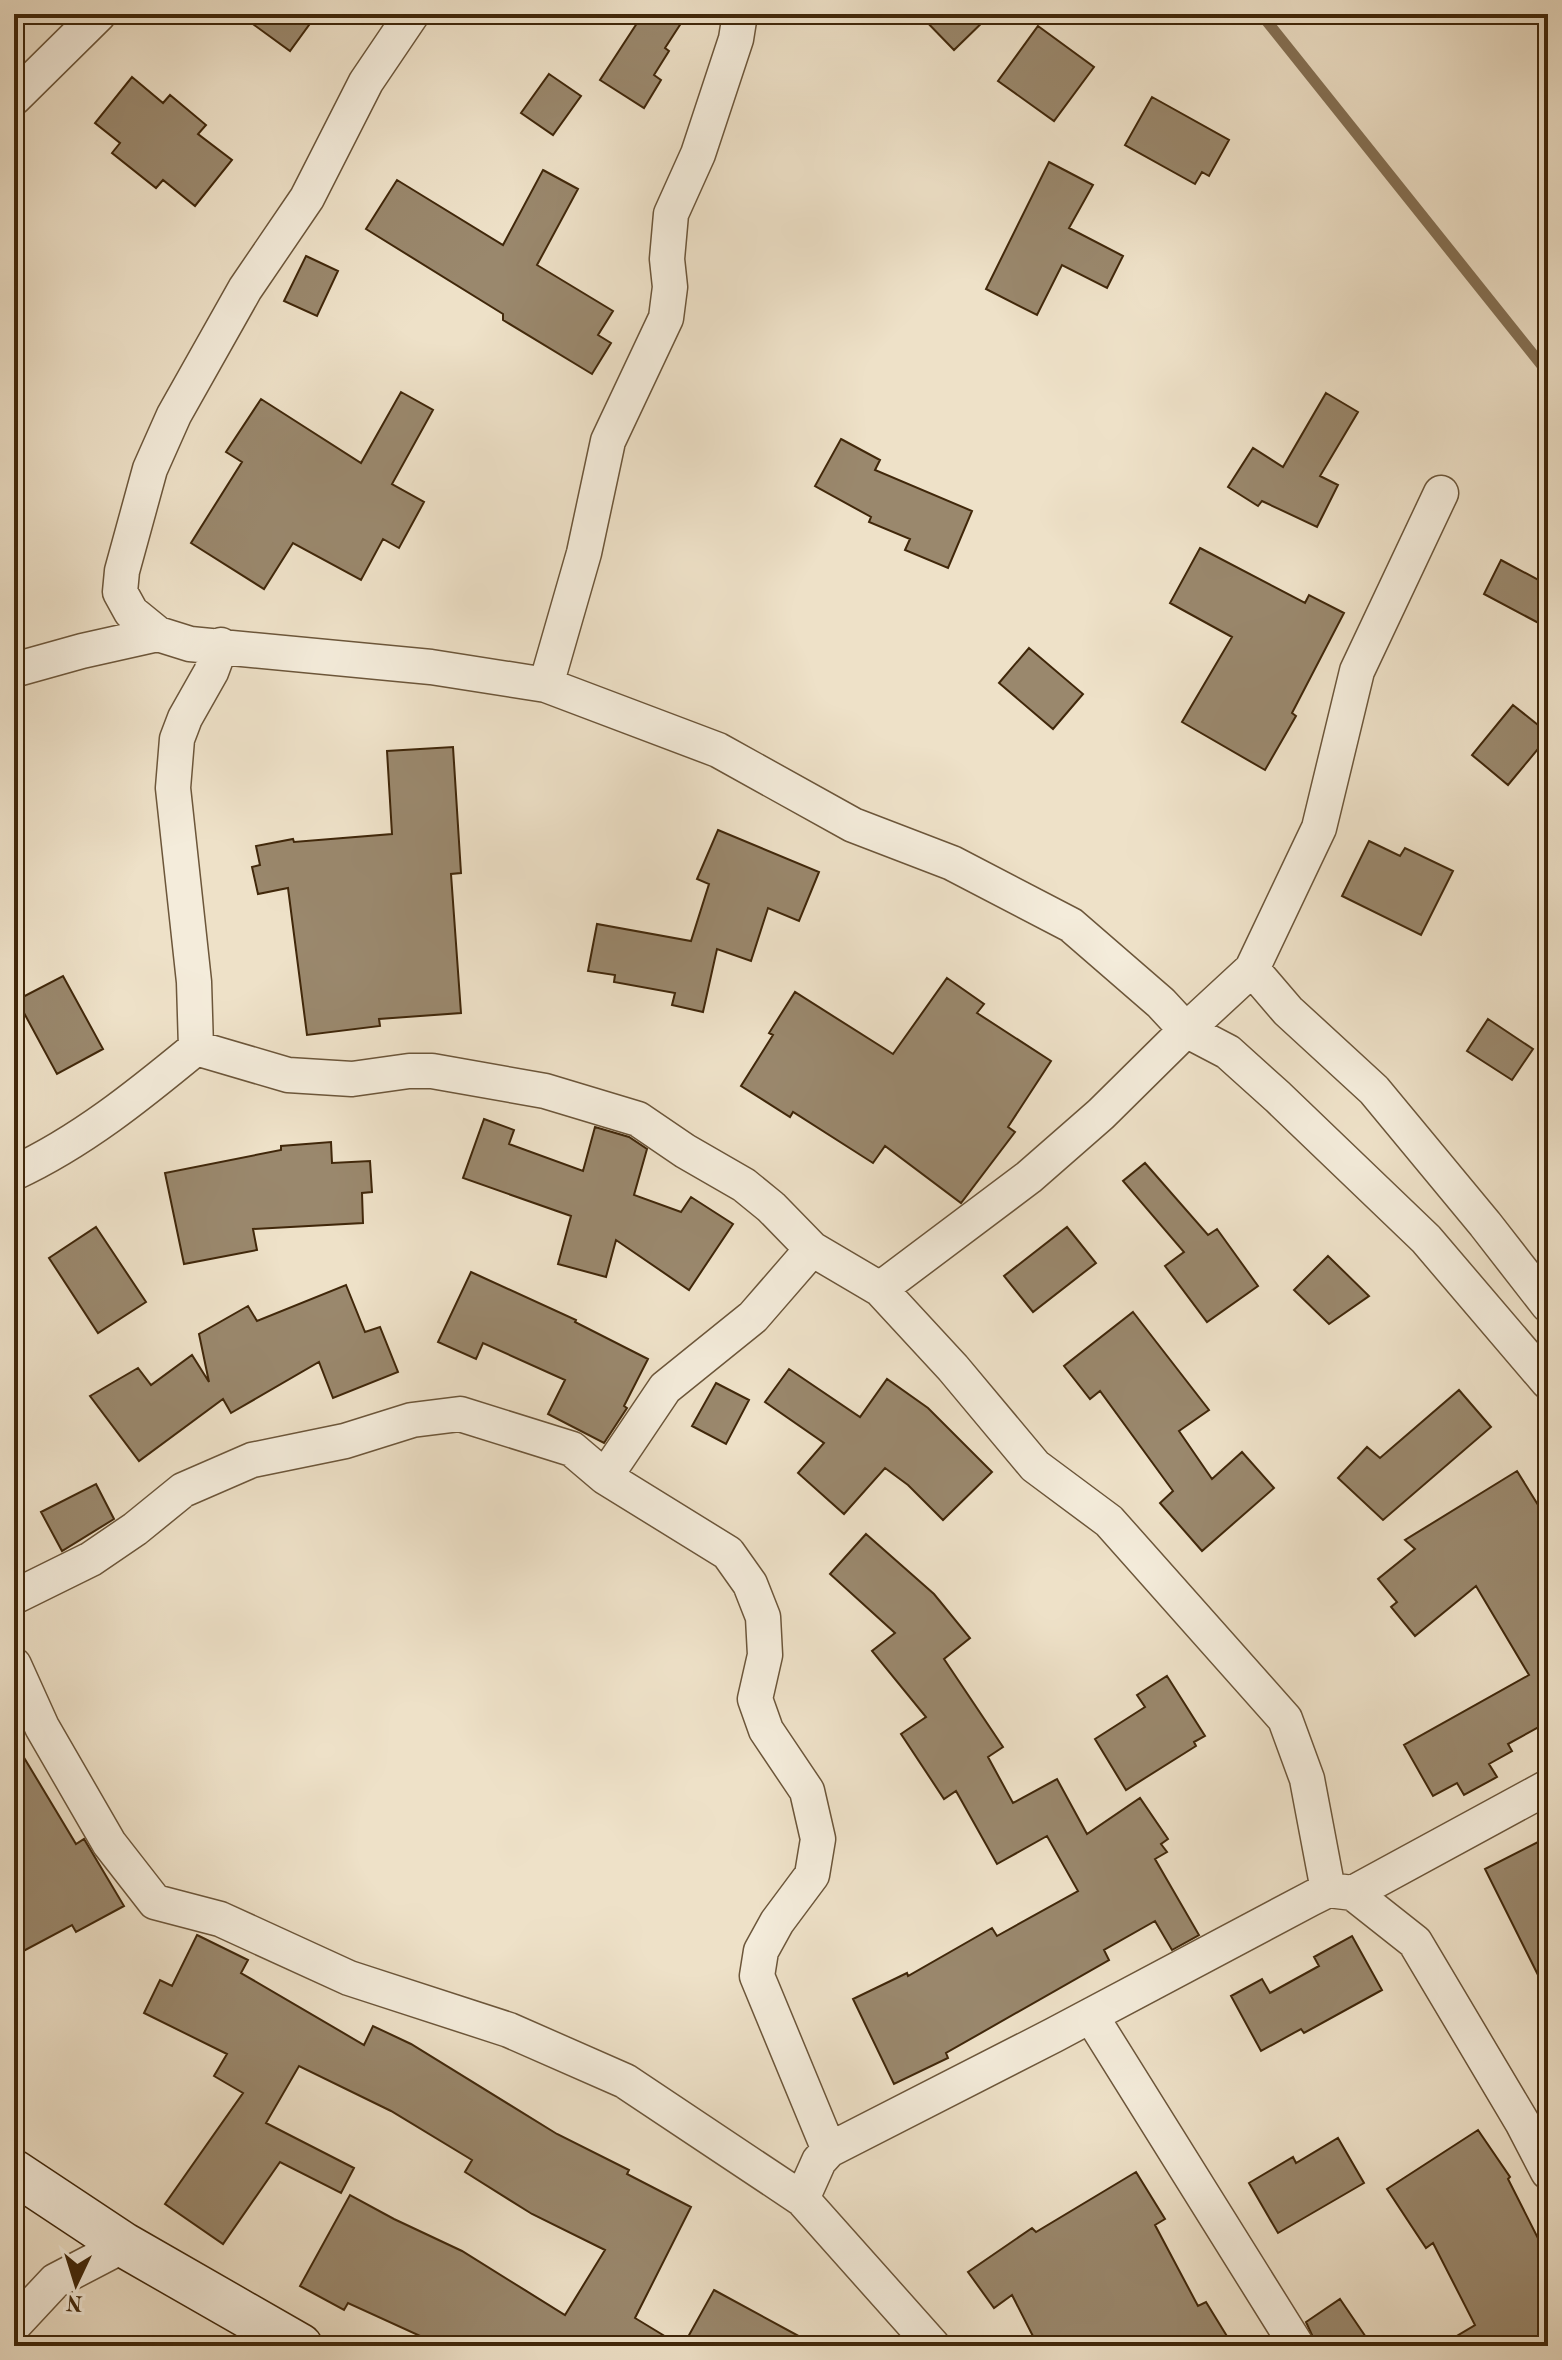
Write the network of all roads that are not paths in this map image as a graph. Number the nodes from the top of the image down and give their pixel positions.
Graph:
1 (99, 14) edge
2 (412, 14) edge
3 (740, 14) edge
4 (14, 98) edge
5 (1441, 493) dead end
6 (158, 634) junction
7 (221, 645) junction
8 (14, 670) edge
9 (546, 685) junction
10 (1252, 969) junction
11 (1186, 1030) junction
12 (196, 1048) junction
13 (14, 1173) edge
14 (812, 1249) junction
15 (880, 1289) junction
16 (1548, 1305) edge
17 (1548, 1382) edge
18 (605, 1477) junction
19 (14, 1597) edge
20 (14, 1665) edge
21 (1548, 1787) edge
22 (1341, 1891) junction
23 (1091, 2016) junction
24 (829, 2150) junction
25 (14, 2172) edge
26 (1548, 2172) edge
27 (802, 2199) junction
28 (124, 2245) junction
29 (14, 2325) edge
30 (300, 2346) edge
31 (933, 2346) edge
32 (1297, 2346) edge

1 - 4 street
2 - 6 street
3 - 9 street
5 - 10 street
6 - 7 street
6 - 8 street
7 - 9 street
7 - 12 street
9 - 11 street
10 - 11 street
10 - 16 street
11 - 15 street
11 - 17 street
12 - 13 street
12 - 14 street
14 - 15 street
14 - 18 street
15 - 22 street
18 - 19 street
18 - 24 street
20 - 27 street
21 - 22 street
22 - 23 street
22 - 26 street
23 - 24 street
23 - 32 street
24 - 27 street
25 - 28 street
27 - 31 street
28 - 29 street
28 - 30 street

